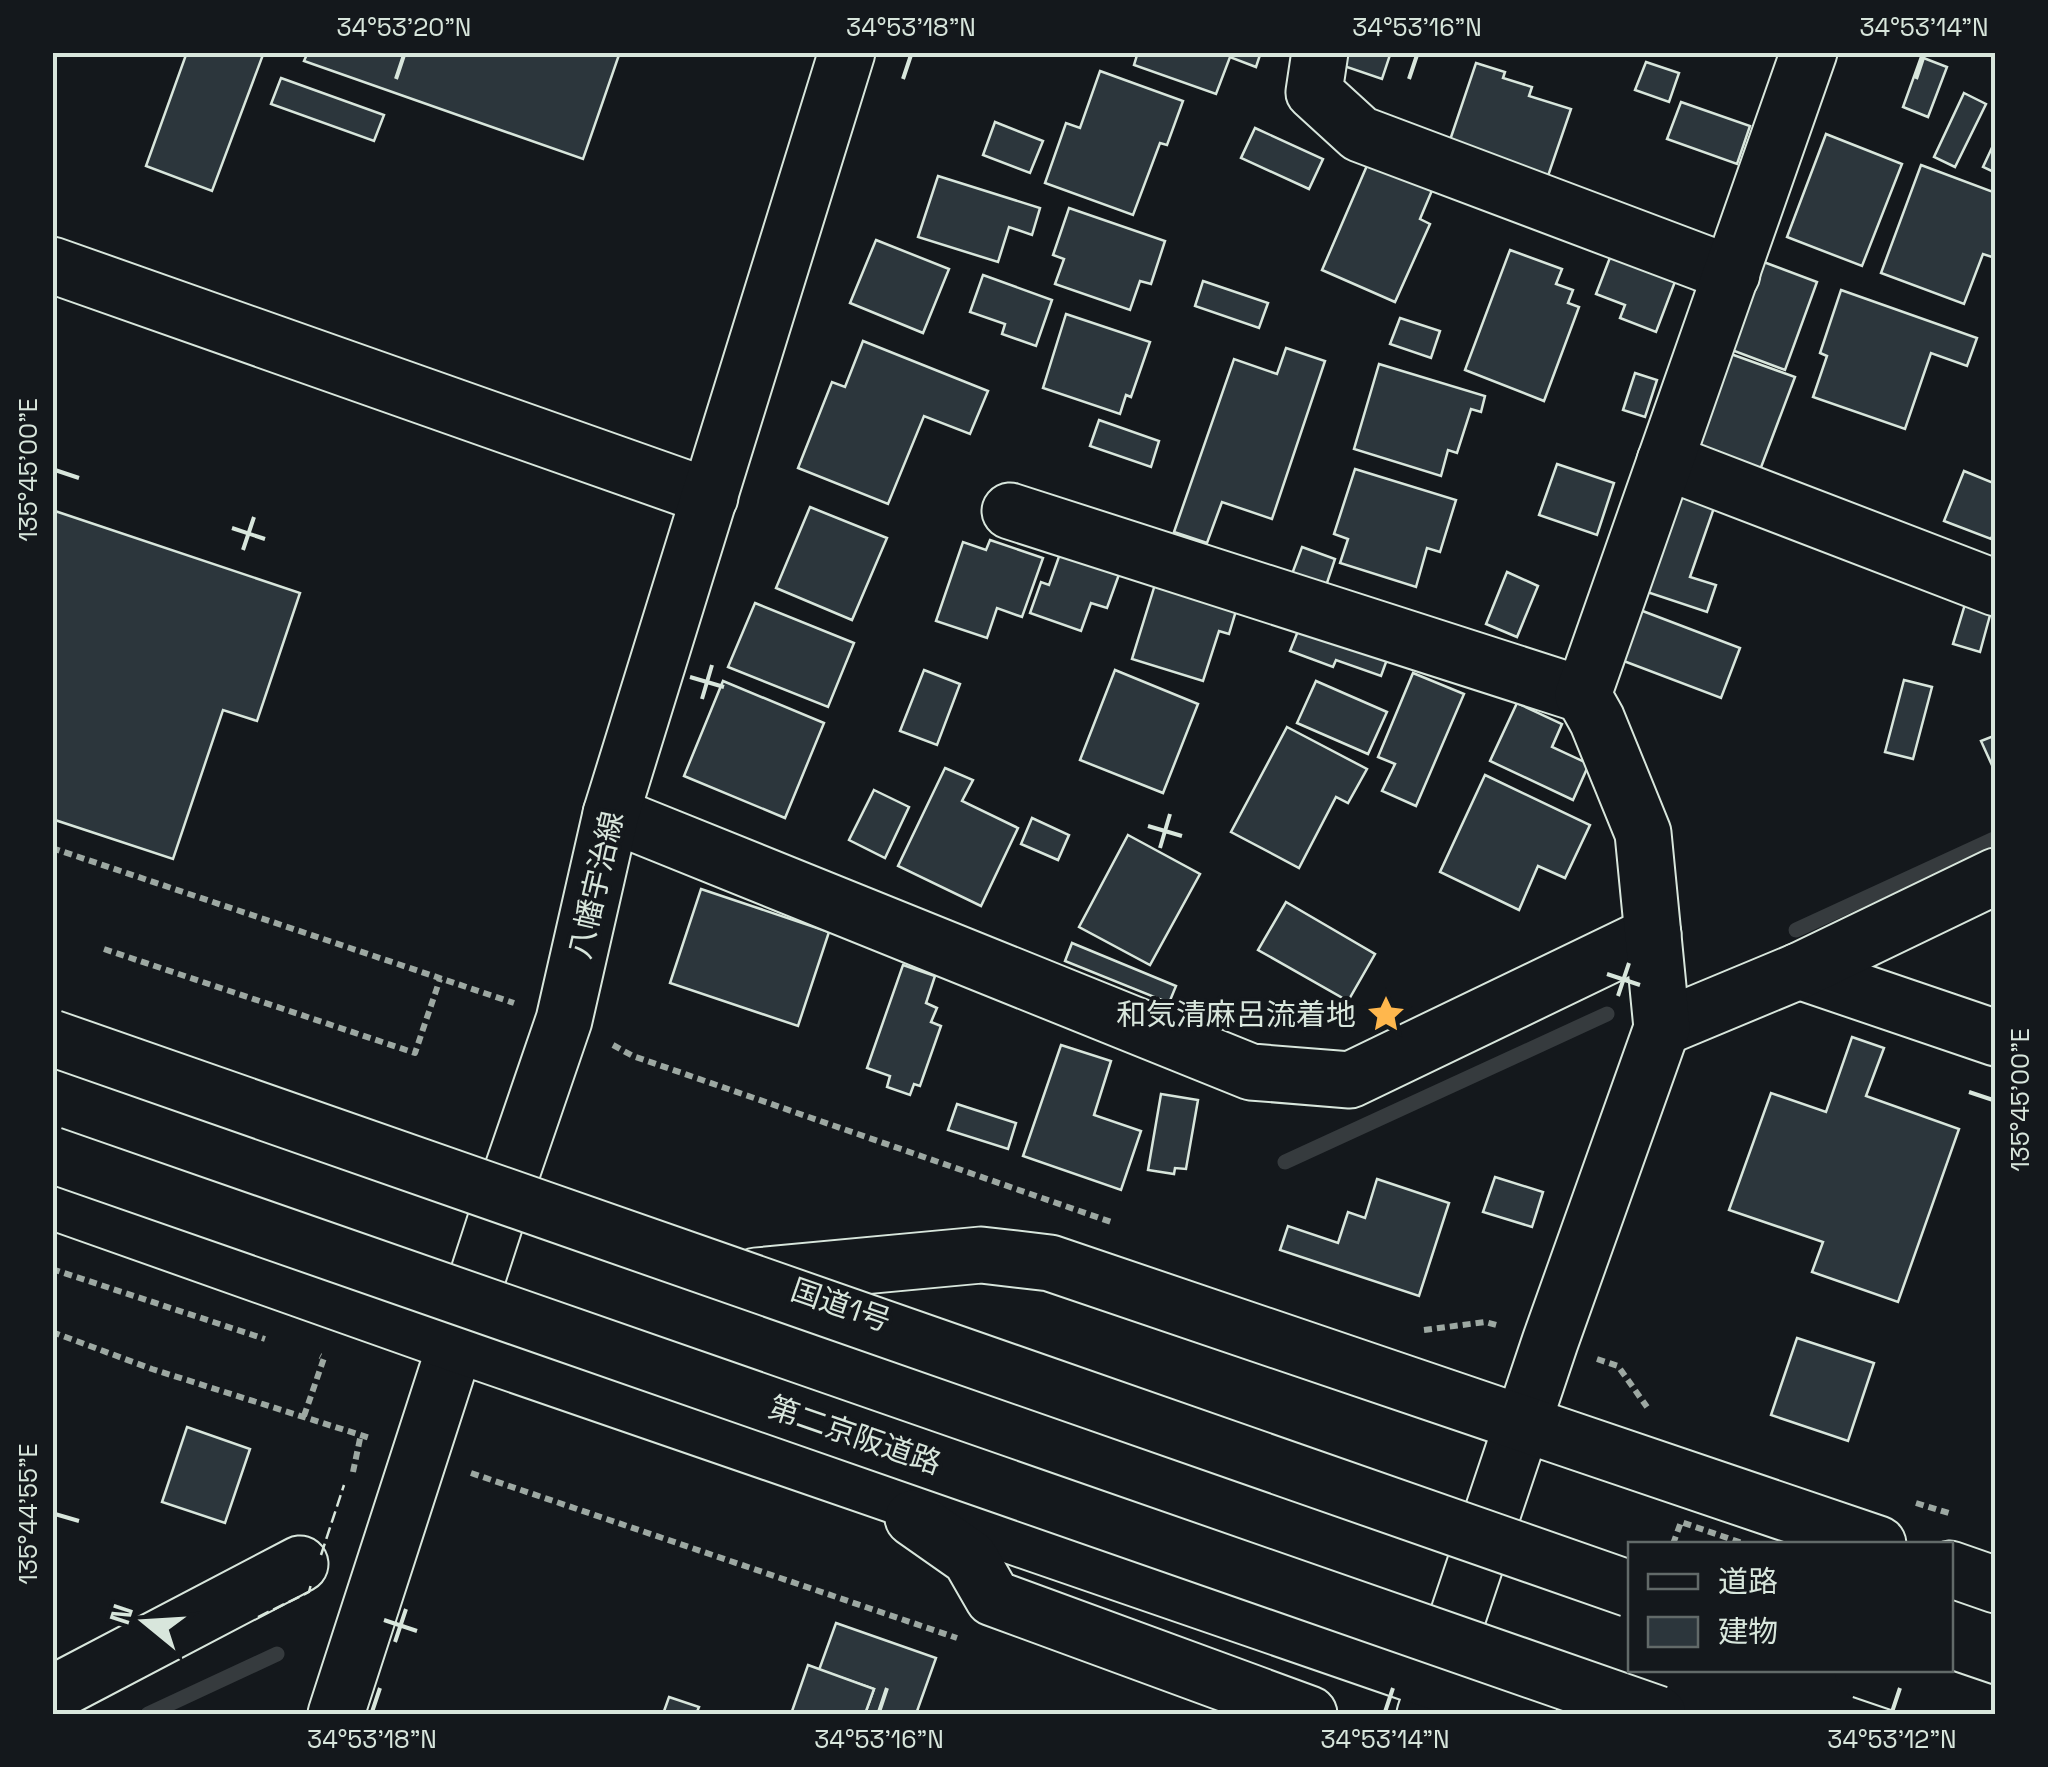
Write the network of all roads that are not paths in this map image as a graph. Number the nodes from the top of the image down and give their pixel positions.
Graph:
1 (847, 52) edge
2 (1320, 52) edge
3 (1810, 52) edge
4 (52, 265) edge
5 (1732, 274) junction
6 (1665, 461) junction
7 (710, 497) junction
8 (1010, 511) dead end
9 (1996, 588) edge
10 (1583, 696) junction
11 (612, 814) junction
12 (1996, 876) edge
13 (1653, 934) junction
14 (1799, 971) junction
15 (1662, 1028) junction
16 (52, 1037) edge
17 (1996, 1038) edge
18 (52, 1155) edge
19 (505, 1192) junction
20 (52, 1201) edge
21 (756, 1276) junction
22 (456, 1344) junction
23 (1525, 1423) junction
24 (864, 1484) junction
25 (1490, 1526) junction
26 (1872, 1542) edge
27 (300, 1564) dead end
28 (1628, 1573) edge
29 (1628, 1587) edge
30 (1868, 1672) edge
31 (1920, 1672) edge
32 (52, 1694) edge
33 (1996, 1697) edge
34 (1431, 1699) edge
35 (336, 1714) edge
36 (1309, 1714) edge
37 (1529, 1714) edge
38 (1658, 1714) edge
39 (1991, 1714) edge

1 - 7 main road, 八幡宇治線
2 - 5 main road
3 - 5 main road
4 - 7 main road
5 - 6 main road
6 - 9 main road
6 - 10 main road
7 - 11 main road, 八幡宇治線
8 - 10 main road
10 - 13 main road
11 - 13 main road
11 - 19 main road, 八幡宇治線
12 - 14 main road
13 - 15 main road
14 - 15 main road
14 - 17 main road
15 - 23 main road
16 - 19 main road, 国道1号
16 - 29 main road, bridge
18 - 38 main road, 第二京阪道路, bridge
19 - 21 main road, 国道1号
19 - 22 main road, 八幡宇治線
20 - 22 main road
21 - 23 main road
21 - 25 main road, 国道1号
22 - 24 main road
22 - 35 main road, 八幡宇治線
23 - 25 main road
23 - 26 main road
24 - 34 main road
24 - 36 main road
25 - 28 main road, 国道1号
25 - 34 main road
27 - 32 main road
30 - 39 main road, bridge
31 - 33 main road
34 - 37 main road

